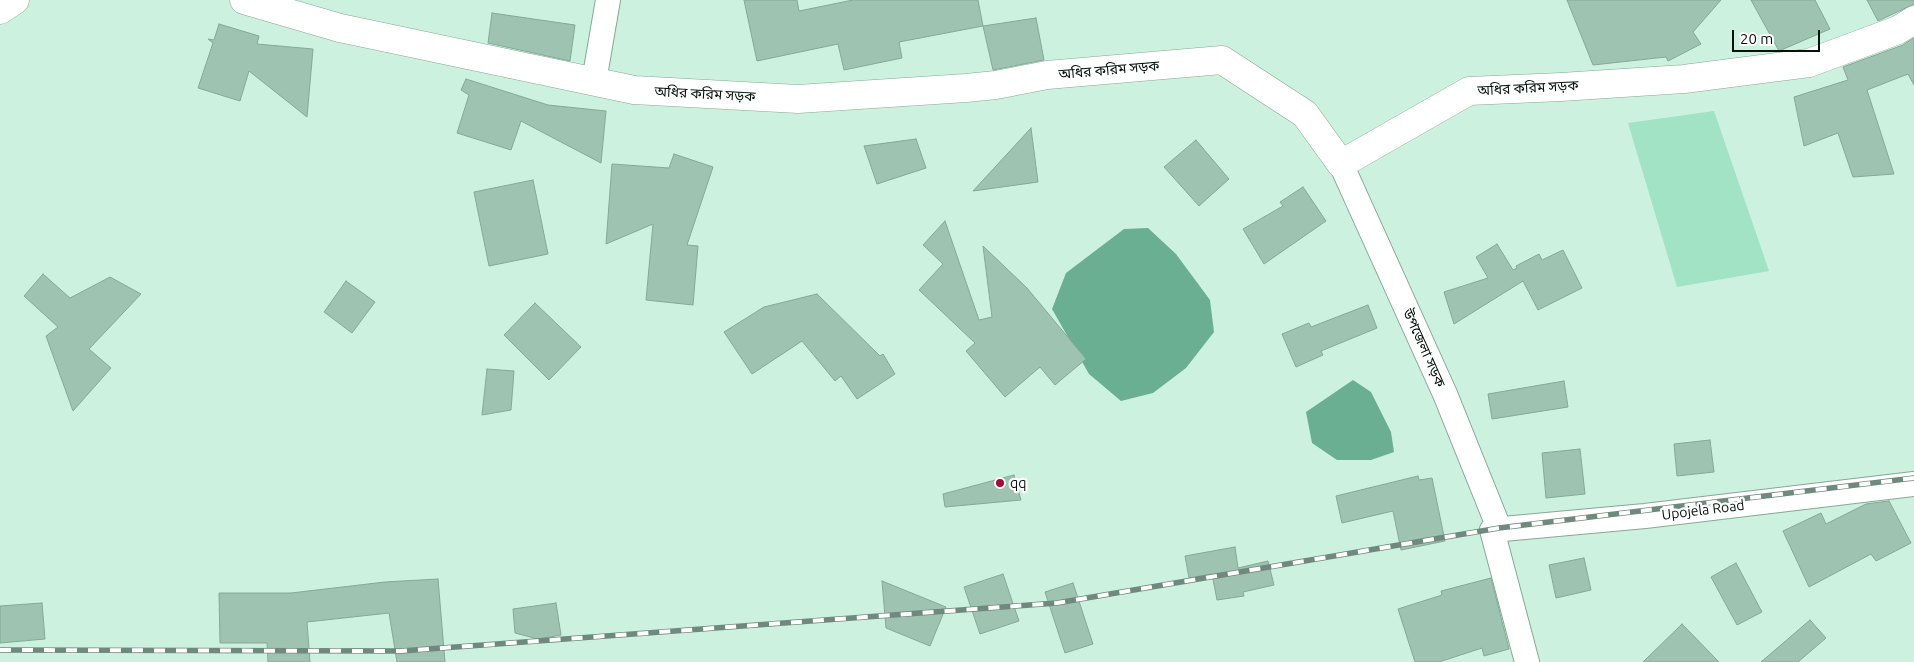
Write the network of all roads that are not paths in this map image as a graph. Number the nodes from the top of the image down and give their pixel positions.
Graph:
1 (15, 0) edge
2 (244, 0) edge
3 (608, 0) edge
4 (0, 10) edge
5 (1914, 20) edge
6 (594, 81) junction
7 (1341, 164) junction
8 (1914, 484) edge
9 (1492, 530) junction
10 (1527, 662) edge

1 - 4 main road
2 - 6 main road, অধির করিম সড়ক
3 - 6 street
5 - 7 main road, অধির করিম সড়ক
6 - 7 main road, অধির করিম সড়ক
7 - 9 street, উপজেলা সড়ক
8 - 9 street, Upojela Road
9 - 10 street

